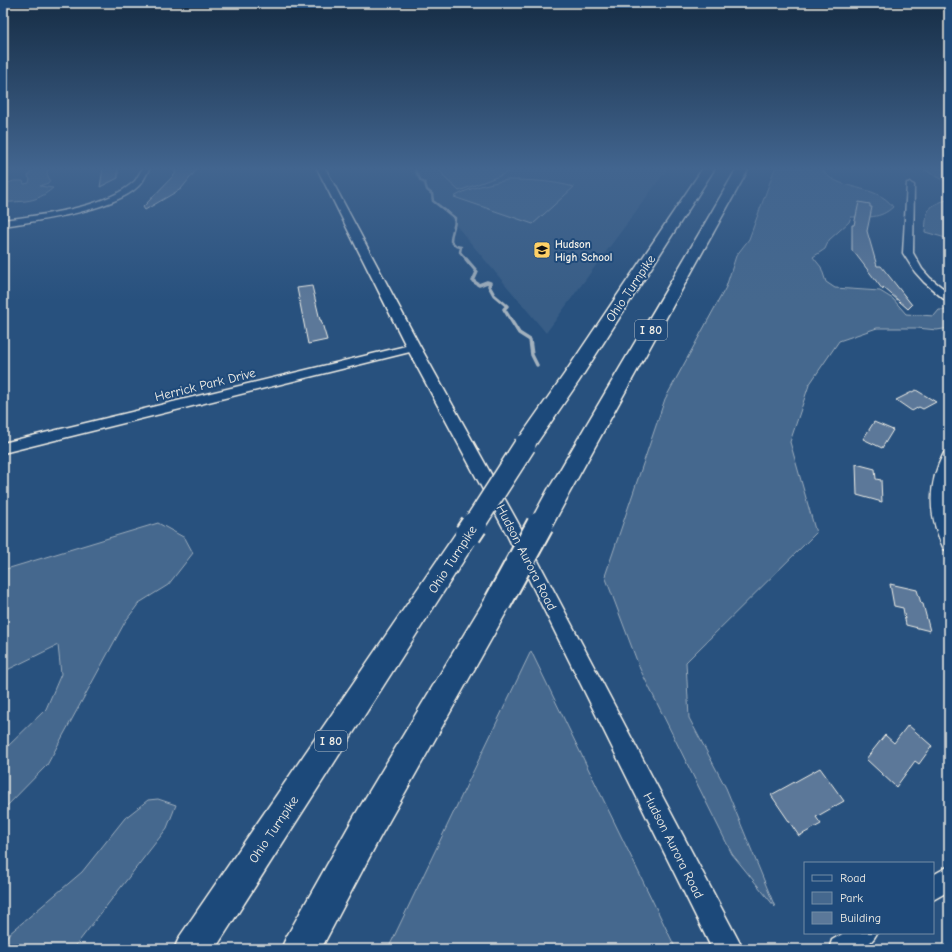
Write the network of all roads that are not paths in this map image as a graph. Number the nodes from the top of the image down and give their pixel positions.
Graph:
1 (66, 212) edge
2 (344, 212) edge
3 (680, 212) edge
4 (718, 212) edge
5 (909, 212) edge
6 (3, 223) edge
7 (949, 298) edge
8 (414, 348) junction
9 (3, 448) edge
10 (949, 457) edge
11 (949, 544) edge
12 (949, 878) edge
13 (934, 888) edge
14 (864, 934) edge
15 (193, 949) edge
16 (300, 949) edge
17 (728, 949) edge
18 (841, 949) edge

1 - 6 street
2 - 8 street, Hudson Aurora Road
3 - 15 highway, Ohio Turnpike / I 80, bridge
4 - 16 highway, I 80, bridge
5 - 7 street
8 - 9 street, Herrick Park Drive
8 - 17 street, Hudson Aurora Road
10 - 11 street
12 - 13 street
14 - 18 street

